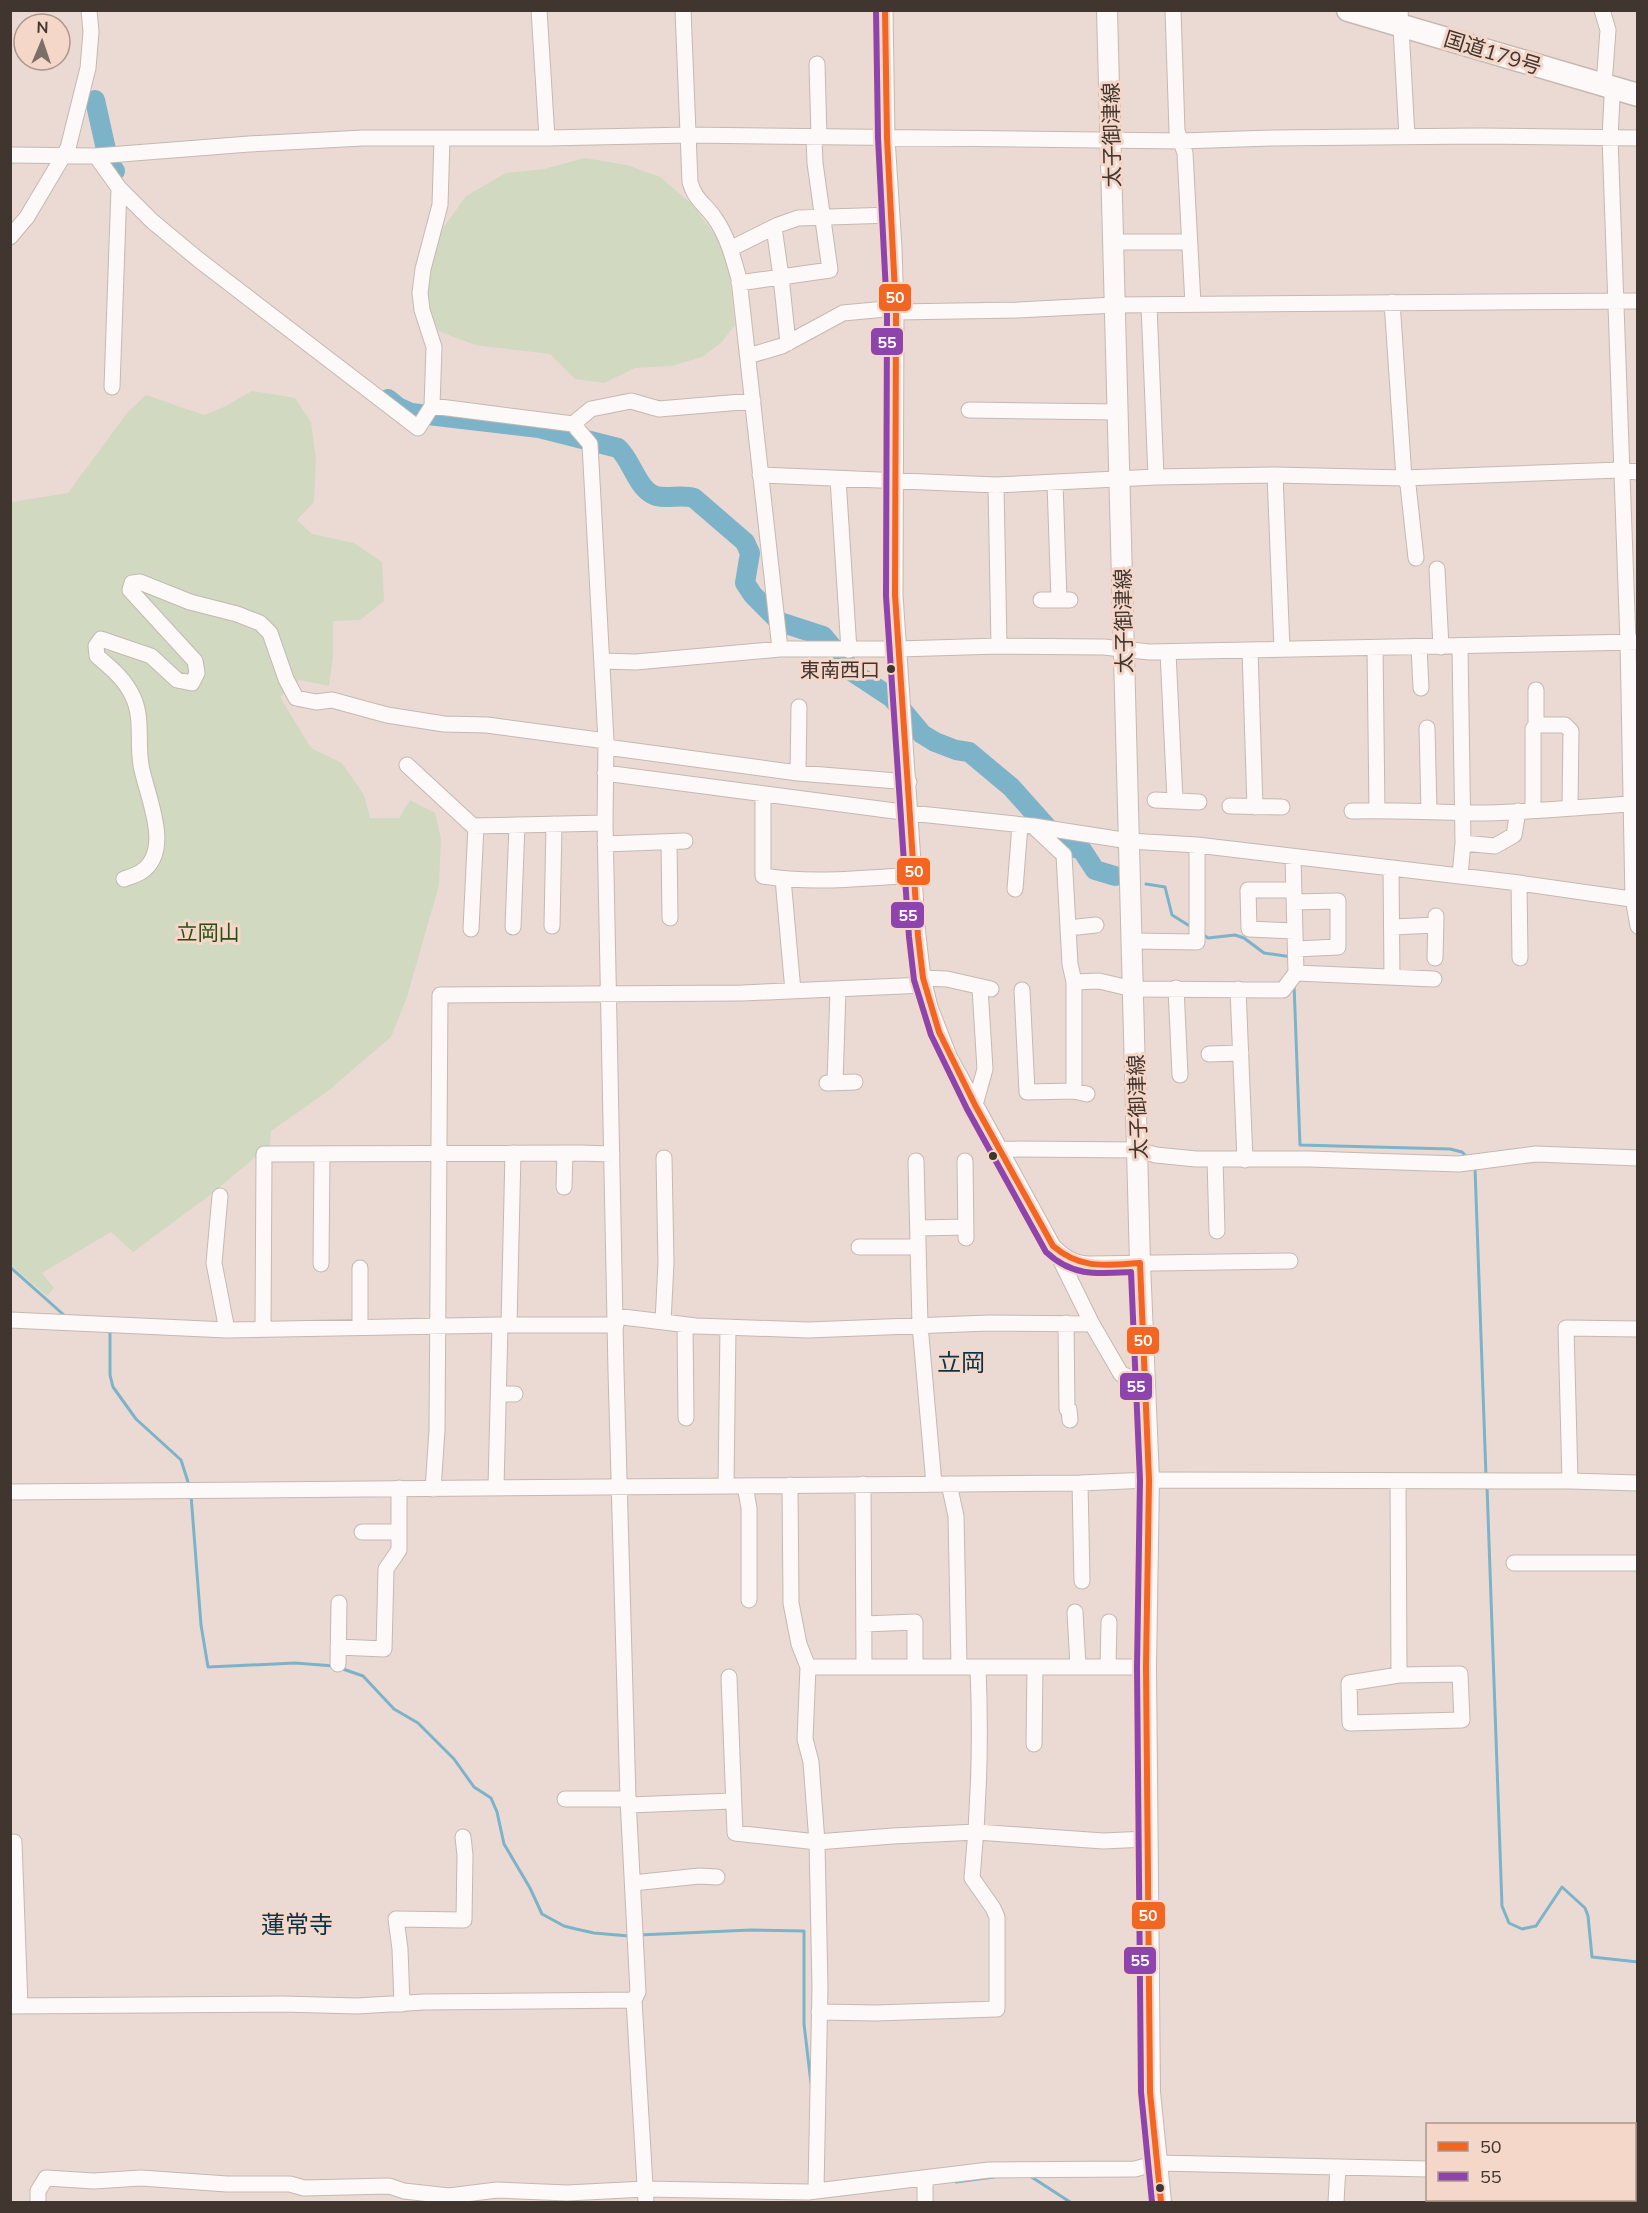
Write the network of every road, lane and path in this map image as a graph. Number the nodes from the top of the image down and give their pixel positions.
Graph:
1 (89, 10) edge
2 (539, 10) edge
3 (682, 10) edge
4 (885, 10) edge
5 (1107, 10) edge
6 (1173, 10) edge
7 (1348, 10) edge
8 (1602, 10) edge
9 (1400, 18) edge
10 (818, 64) dead end
11 (1609, 87) junction
12 (1638, 95) edge
13 (689, 135) junction
14 (817, 137) junction
15 (1407, 137) junction
16 (547, 138) junction
17 (887, 138) junction
18 (1610, 138) junction
19 (1638, 138) edge
20 (442, 139) junction
21 (1111, 140) junction
22 (1181, 141) junction
23 (10, 155) edge
24 (64, 155) junction
25 (103, 156) junction
26 (119, 188) junction
27 (892, 215) junction
28 (823, 217) junction
29 (774, 227) junction
30 (10, 237) edge
31 (1113, 242) junction
32 (1189, 242) junction
33 (730, 249) junction
34 (781, 277) junction
35 (739, 282) junction
36 (1616, 300) junction
37 (1638, 300) edge
38 (1392, 302) junction
39 (1193, 304) junction
40 (1115, 305) junction
41 (1149, 305) junction
42 (896, 310) junction
43 (788, 343) junction
44 (748, 356) junction
45 (112, 387) dead end
46 (753, 401) junction
47 (432, 406) junction
48 (969, 410) dead end
49 (1119, 412) junction
50 (573, 424) junction
51 (1620, 470) junction
52 (1638, 472) edge
53 (1275, 474) junction
54 (760, 475) junction
55 (1156, 477) junction
56 (1404, 478) junction
57 (838, 479) junction
58 (1120, 479) junction
59 (896, 481) junction
60 (1054, 483) junction
61 (996, 485) junction
62 (1416, 558) dead end
63 (1437, 569) dead end
64 (1631, 571) edge
65 (1041, 600) dead end
66 (1633, 642) edge
67 (999, 646) junction
68 (1460, 646) junction
69 (1419, 647) junction
70 (1441, 647) junction
71 (1375, 648) junction
72 (780, 649) junction
73 (898, 649) junction
74 (1282, 649) junction
75 (849, 650) junction
76 (1250, 650) junction
77 (1124, 651) junction
78 (1168, 652) junction
79 (602, 661) junction
80 (1421, 688) dead end
81 (1536, 690) dead end
82 (799, 707) dead end
83 (1536, 725) junction
84 (1427, 728) dead end
85 (606, 744) junction
86 (407, 765) dead end
87 (605, 773) junction
88 (798, 773) junction
89 (909, 782) junction
90 (763, 794) junction
91 (1155, 800) dead end
92 (1176, 800) junction
93 (1199, 802) dead end
94 (1635, 805) edge
95 (1230, 806) dead end
96 (1255, 807) junction
97 (1282, 807) dead end
98 (1570, 807) junction
99 (1377, 810) junction
100 (1429, 811) junction
101 (1525, 811) junction
102 (1352, 812) dead end
103 (1462, 812) junction
104 (910, 813) junction
105 (605, 823) junction
106 (554, 824) junction
107 (517, 825) junction
108 (476, 826) junction
109 (1027, 826) junction
110 (685, 841) dead end
111 (1129, 841) junction
112 (669, 842) junction
113 (1463, 843) junction
114 (605, 844) junction
115 (1197, 845) junction
116 (1293, 857) junction
117 (1391, 867) junction
118 (915, 875) junction
119 (1460, 876) junction
120 (124, 879) dead end
121 (783, 879) junction
122 (1519, 883) junction
123 (1015, 889) dead end
124 (1294, 896) junction
125 (1635, 900) edge
126 (670, 918) dead end
127 (510, 921) dead end
128 (1096, 925) dead end
129 (552, 926) dead end
130 (1638, 926) edge
131 (1393, 927) junction
132 (1068, 928) junction
133 (471, 929) dead end
134 (1295, 931) junction
135 (1133, 941) junction
136 (1296, 949) junction
137 (1435, 958) dead end
138 (1520, 958) dead end
139 (1296, 973) junction
140 (1392, 977) junction
141 (1434, 979) dead end
142 (924, 981) junction
143 (1074, 982) junction
144 (1176, 988) junction
145 (1133, 989) junction
146 (1238, 989) junction
147 (838, 990) junction
148 (1022, 990) dead end
149 (793, 991) junction
150 (608, 992) junction
151 (1241, 1053) junction
152 (1215, 1058) dead end
153 (1180, 1076) dead end
154 (855, 1082) dead end
155 (975, 1105) junction
156 (1000, 1149) junction
157 (1138, 1150) junction
158 (513, 1153) junction
159 (565, 1153) junction
160 (322, 1154) junction
161 (438, 1154) junction
162 (612, 1154) junction
163 (664, 1158) dead end
164 (1638, 1158) edge
165 (1215, 1159) junction
166 (1245, 1160) junction
167 (916, 1161) dead end
168 (965, 1161) dead end
169 (564, 1187) dead end
170 (220, 1196) dead end
171 (918, 1228) junction
172 (1217, 1231) dead end
173 (859, 1246) dead end
174 (1053, 1246) junction
175 (918, 1247) junction
176 (1290, 1261) dead end
177 (1140, 1263) junction
178 (321, 1264) dead end
179 (360, 1268) dead end
180 (10, 1320) edge
181 (616, 1321) junction
182 (663, 1322) junction
183 (1066, 1323) junction
184 (1092, 1324) junction
185 (505, 1325) junction
186 (685, 1325) junction
187 (920, 1325) junction
188 (438, 1327) junction
189 (728, 1327) junction
190 (360, 1328) junction
191 (263, 1329) junction
192 (1638, 1329) edge
193 (227, 1330) junction
194 (1144, 1376) junction
195 (686, 1418) dead end
196 (1070, 1420) dead end
197 (1149, 1480) junction
198 (1570, 1481) junction
199 (1398, 1482) junction
200 (1080, 1483) junction
201 (863, 1484) junction
202 (941, 1484) junction
203 (1638, 1484) edge
204 (790, 1485) junction
205 (726, 1486) junction
206 (746, 1486) junction
207 (496, 1487) junction
208 (620, 1487) junction
209 (399, 1488) junction
210 (433, 1490) junction
211 (10, 1492) edge
212 (362, 1532) dead end
213 (399, 1532) junction
214 (1514, 1563) dead end
215 (1638, 1563) edge
216 (1082, 1581) dead end
217 (749, 1600) dead end
218 (339, 1603) dead end
219 (1075, 1612) dead end
220 (1109, 1622) dead end
221 (864, 1624) junction
222 (338, 1647) junction
223 (338, 1664) dead end
224 (959, 1665) junction
225 (864, 1666) junction
226 (915, 1666) junction
227 (1078, 1666) junction
228 (808, 1667) junction
229 (1035, 1667) junction
230 (1108, 1667) junction
231 (1146, 1667) junction
232 (978, 1668) junction
233 (1399, 1676) junction
234 (729, 1677) dead end
235 (1034, 1744) dead end
236 (565, 1799) dead end
237 (732, 1801) junction
238 (629, 1802) junction
239 (977, 1832) junction
240 (463, 1837) dead end
241 (1147, 1839) junction
242 (14, 1842) dead end
243 (817, 1842) junction
244 (717, 1877) dead end
245 (633, 1883) junction
246 (634, 2000) junction
247 (402, 2004) junction
248 (15, 2006) edge
249 (819, 2012) junction
250 (1156, 2163) junction
251 (1338, 2167) junction
252 (1426, 2169) edge
253 (925, 2179) junction
254 (816, 2190) junction
255 (645, 2196) edge
256 (38, 2202) edge
257 (925, 2202) edge
258 (1161, 2202) edge
259 (1336, 2202) edge

1 - 24 street
2 - 16 street
3 - 13 street
4 - 17 street
5 - 21 main road, 太子御津線
6 - 22 street
7 - 9 highway, 国道179号
8 - 11 street
9 - 11 highway, 国道179号
9 - 15 street
10 - 14 street
11 - 12 highway, 国道179号
11 - 18 street
13 - 14 street
13 - 16 street
13 - 33 street
14 - 17 street
14 - 28 street
15 - 18 street
15 - 22 street
16 - 20 street
17 - 21 street
17 - 27 street
18 - 19 street
18 - 36 street
20 - 25 street
20 - 47 street
21 - 22 street
21 - 31 main road, 太子御津線
22 - 32 street
23 - 24 street
24 - 25 street
24 - 30 street
25 - 26 street
26 - 45 street
26 - 47 street
27 - 28 street
27 - 42 street
28 - 29 street
28 - 34 street
29 - 33 street
29 - 34 street
31 - 32 street
31 - 40 main road, 太子御津線
32 - 39 street
33 - 35 street
34 - 35 street
34 - 43 street
35 - 44 street
36 - 37 street
36 - 38 street
36 - 51 street
38 - 39 street
38 - 56 street
39 - 41 street
40 - 41 street
40 - 42 street
40 - 49 main road, 太子御津線
41 - 55 street
42 - 43 street
42 - 59 street
43 - 44 street
44 - 46 street
46 - 50 street
46 - 54 street
47 - 50 street
48 - 49 street
49 - 58 main road, 太子御津線
50 - 79 street
51 - 52 street
51 - 56 street
51 - 64 street
53 - 55 street
53 - 56 street
53 - 74 street
54 - 57 street
54 - 72 street
55 - 58 street
56 - 62 street
57 - 59 street
57 - 75 street
58 - 60 street
58 - 77 main road, 太子御津線
59 - 61 street
59 - 73 street
60 - 61 street
60 - 65 street
61 - 67 street
63 - 70 street
64 - 66 street
66 - 68 street
66 - 94 street
67 - 73 street
67 - 77 street
68 - 70 street
68 - 103 street
69 - 70 street
69 - 71 street
69 - 80 street
71 - 74 street
71 - 99 street
72 - 75 street
72 - 79 street
73 - 75 street
73 - 89 street
74 - 76 street
76 - 78 street
76 - 96 street
77 - 78 street
77 - 111 main road, 太子御津線
78 - 92 street
79 - 85 street
81 - 83 street
82 - 88 street
83 - 98 street
83 - 101 street
84 - 100 street
85 - 87 street
85 - 88 street
85 - 120 street
86 - 108 street
87 - 90 street
87 - 105 street
88 - 89 street
89 - 104 street
90 - 104 street
90 - 121 street
91 - 92 street
92 - 93 street
94 - 98 street
94 - 125 street
95 - 96 street
96 - 97 street
98 - 101 street
99 - 100 street
99 - 102 street
100 - 103 street
101 - 103 street
101 - 113 street
103 - 113 street
104 - 109 street
104 - 118 street
105 - 106 street
105 - 114 street
106 - 107 street
106 - 129 street
107 - 108 street
107 - 127 street
108 - 133 street
109 - 111 street
109 - 123 street
109 - 132 street
110 - 112 street
111 - 115 street
111 - 135 main road, 太子御津線
112 - 114 street
112 - 126 street
113 - 119 street
114 - 150 street
115 - 116 street
115 - 135 street
116 - 117 street
116 - 124 street
117 - 119 street
117 - 131 street
118 - 121 street
118 - 142 street
119 - 122 street
121 - 149 street
122 - 125 street
122 - 138 street
124 - 134 street
124 - 134 street
124 - 136 street
125 - 130 street
128 - 132 street
131 - 137 street
131 - 140 street
132 - 143 street
134 - 136 street
135 - 145 main road, 太子御津線
136 - 139 street
139 - 140 street
139 - 146 street
140 - 141 street
142 - 147 street
142 - 155 street
142 - 155 street
143 - 145 street
143 - 148 street
144 - 145 street
144 - 146 street
144 - 153 street
145 - 157 main road, 太子御津線
146 - 151 street
147 - 149 street
147 - 154 street
149 - 150 street
150 - 161 street
150 - 162 street
151 - 152 street
151 - 166 street
155 - 156 street
156 - 157 street
156 - 174 street
157 - 165 street
157 - 177 main road, 太子御津線
158 - 159 street
158 - 161 street
158 - 185 street
159 - 162 street
159 - 169 street
160 - 161 street
160 - 178 street
160 - 191 street
161 - 188 street
162 - 181 street
163 - 182 street
164 - 166 street
165 - 166 street
165 - 172 street
167 - 171 street
168 - 171 street
170 - 193 street
171 - 175 street
173 - 175 street
174 - 177 street
174 - 184 street
175 - 187 street
176 - 177 street
177 - 194 main road, 太子御津線
179 - 190 street
180 - 193 street
181 - 182 street
181 - 185 street
181 - 208 street
182 - 186 street
183 - 184 street
183 - 187 street
183 - 196 street
184 - 194 street
185 - 188 street
185 - 207 street
186 - 189 street
186 - 195 street
187 - 189 street
187 - 202 street
188 - 190 street
188 - 210 street
189 - 205 street
190 - 191 street
191 - 193 street
192 - 198 street
194 - 197 main road, 太子御津線
197 - 199 street
197 - 200 street
197 - 231 main road, 太子御津線
198 - 199 street
198 - 203 street
199 - 233 street
200 - 202 street
200 - 216 street
201 - 202 street
201 - 204 street
201 - 221 street
202 - 224 street
204 - 206 street
204 - 228 street
205 - 206 street
205 - 208 street
206 - 217 street
207 - 208 street
207 - 210 street
208 - 238 street
209 - 210 street
209 - 211 street
209 - 213 street
212 - 213 street
213 - 222 street
214 - 215 street
218 - 222 street
219 - 227 street
220 - 230 street
221 - 225 street
221 - 226 street
222 - 223 street
224 - 226 street
224 - 232 street
225 - 226 street
225 - 228 street
227 - 229 street
227 - 230 street
228 - 243 street
229 - 232 street
229 - 235 street
230 - 231 street
231 - 241 main road, 太子御津線
232 - 239 street
233 - 233 street
234 - 237 street
236 - 238 street
237 - 238 street
237 - 243 street
238 - 245 street
239 - 241 street
239 - 243 street
239 - 249 street
240 - 247 street
241 - 250 main road, 太子御津線
242 - 248 street
243 - 249 street
244 - 245 street
245 - 246 street
246 - 247 street
246 - 255 street
247 - 248 street
249 - 254 street
250 - 251 street
250 - 253 street
250 - 258 main road, 太子御津線
251 - 252 street
251 - 259 street
253 - 254 street
253 - 257 street
254 - 255 street
255 - 256 street

